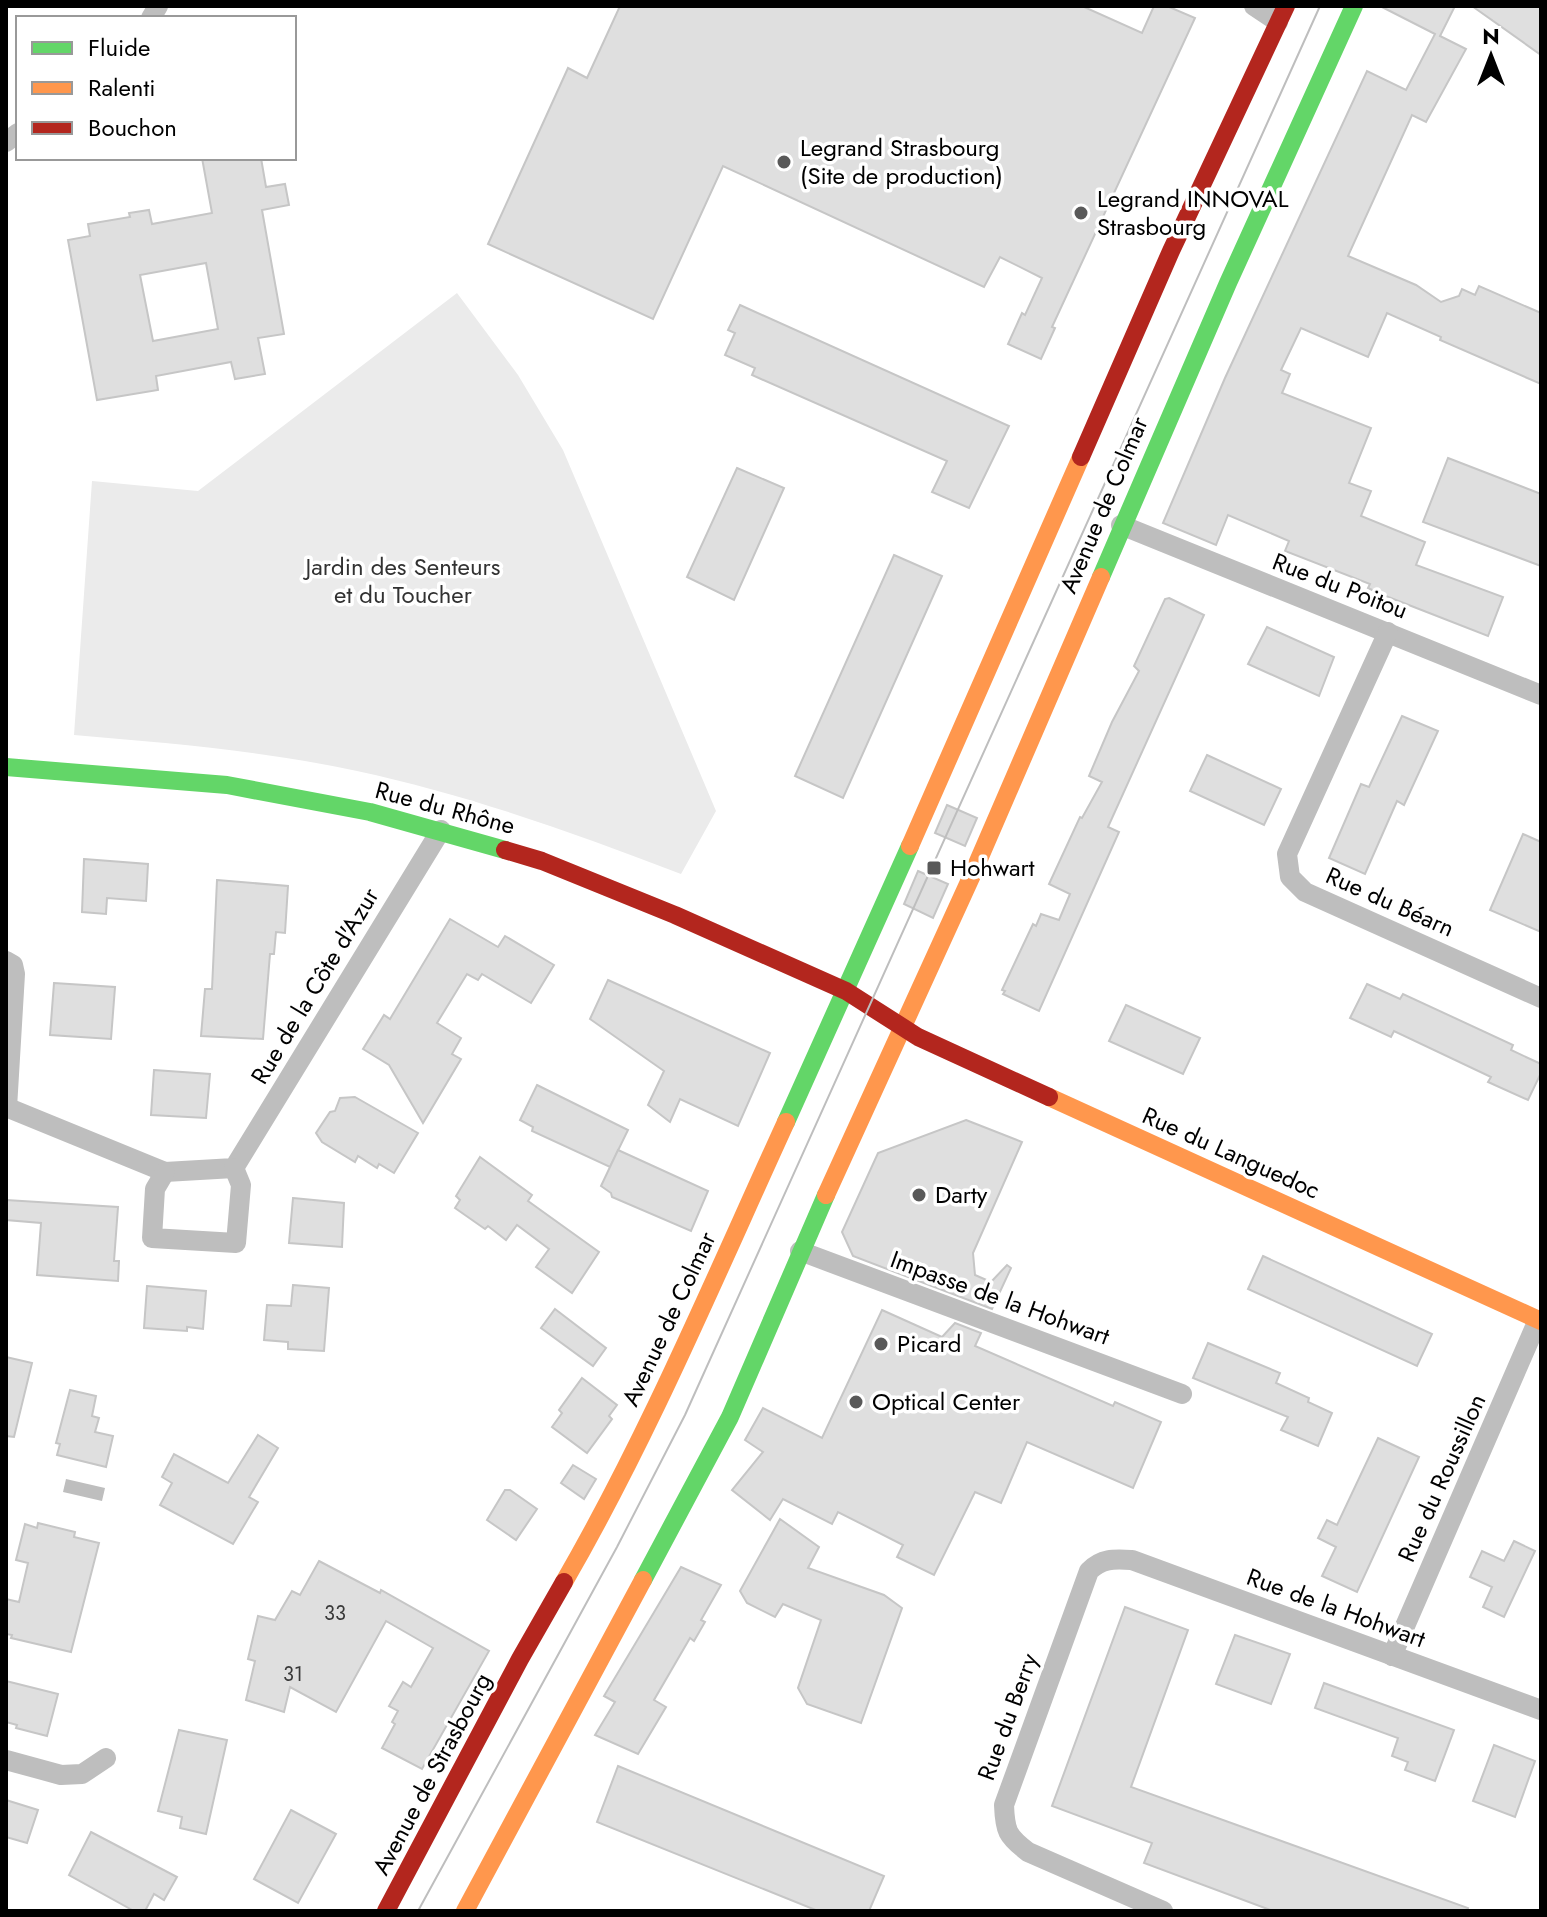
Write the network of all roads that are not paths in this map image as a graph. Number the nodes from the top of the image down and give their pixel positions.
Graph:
1 (1254, 6) edge
2 (1354, 6) edge
3 (1282, 14) edge
4 (1121, 525) junction
5 (1388, 632) junction
6 (1541, 695) edge
7 (6, 767) edge
8 (441, 830) junction
9 (6, 961) edge
10 (846, 991) junction
11 (1541, 998) edge
12 (903, 1026) junction
13 (6, 1107) edge
14 (234, 1168) junction
15 (165, 1172) junction
16 (800, 1251) junction
17 (1540, 1321) edge
18 (1182, 1394) dead end
19 (1113, 1559) joint
20 (1392, 1656) junction
21 (520, 1659) joint
22 (1541, 1710) edge
23 (106, 1758) dead end
24 (6, 1760) edge
25 (386, 1911) edge
26 (465, 1911) edge
27 (1163, 1911) edge

1 - 3 street
2 - 4 main road, Avenue de Colmar
3 - 10 main road, Avenue de Colmar
4 - 5 street, Rue du Poitou
4 - 12 main road, Avenue de Colmar
5 - 6 street, Rue du Poitou
5 - 11 street, Rue du Béarn
7 - 8 main road, Rue du Rhône
8 - 10 main road, Rue du Rhône
8 - 14 street, Rue de la Côte d'Azur
9 - 13 street
10 - 12 main road
10 - 21 main road, Avenue de Colmar
12 - 16 main road, Avenue de Colmar
12 - 17 main road, Rue du Languedoc
13 - 15 street
14 - 15 street
14 - 15 street
16 - 18 street, Impasse de la Hohwart
16 - 26 main road, Avenue de Colmar
17 - 20 street, Rue du Roussillon
19 - 20 street, Rue de la Hohwart
19 - 27 street, Rue du Berry
20 - 22 street, Rue de la Hohwart
21 - 25 main road, Avenue de Strasbourg
23 - 24 street

